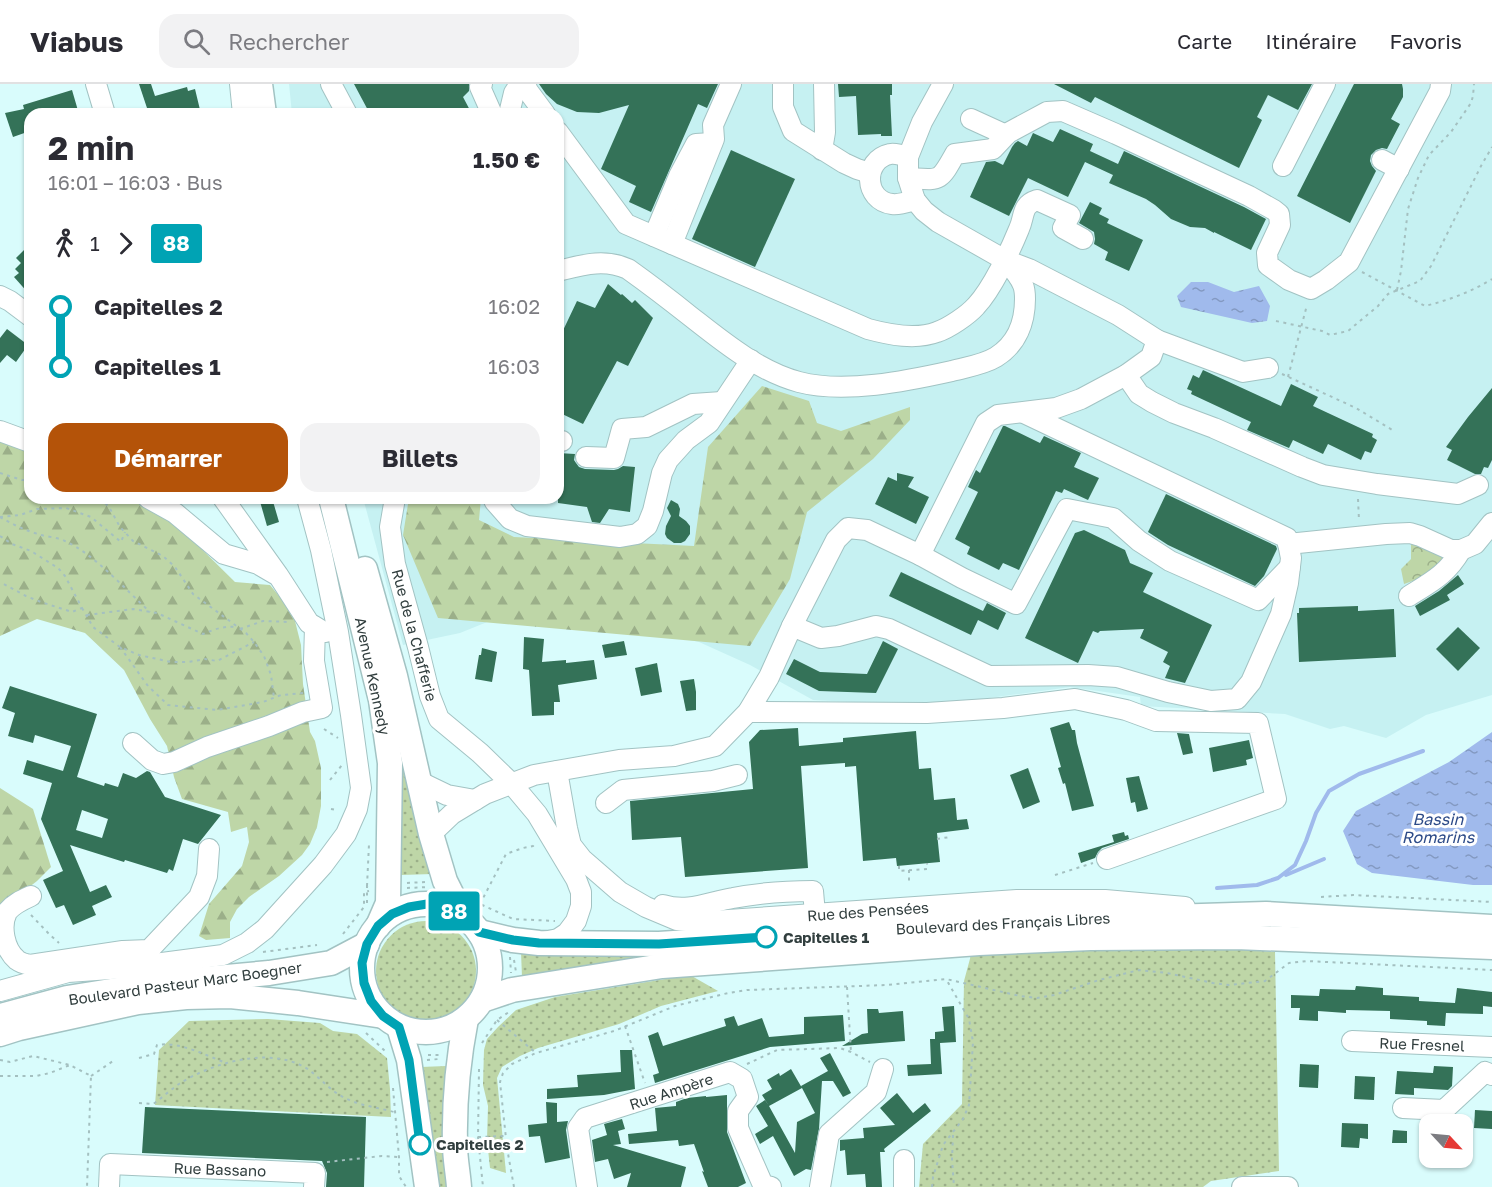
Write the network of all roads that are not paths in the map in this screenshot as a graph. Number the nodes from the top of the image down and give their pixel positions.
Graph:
1 (96, 84) edge
2 (240, 84) edge
3 (260, 84) edge
4 (274, 84) edge
5 (331, 84) edge
6 (482, 84) edge
7 (731, 84) edge
8 (783, 84) edge
9 (824, 84) edge
10 (943, 84) edge
11 (1325, 84) edge
12 (1441, 84) edge
13 (517, 86) edge
14 (103, 108) edge
15 (242, 108) edge
16 (263, 108) edge
17 (277, 108) edge
18 (344, 108) edge
19 (489, 108) edge
20 (511, 108) edge
21 (541, 108) edge
22 (971, 119) dead end
23 (1006, 135) junction
24 (564, 140) edge
25 (822, 150) junction
26 (909, 157) junction
27 (1283, 166) dead end
28 (870, 173) junction
29 (908, 178) junction
30 (915, 200) junction
31 (1083, 239) dead end
32 (663, 240) junction
33 (1005, 260) junction
34 (564, 270) edge
35 (0, 296) edge
36 (24, 312) edge
37 (1157, 340) junction
38 (751, 360) junction
39 (1268, 368) road end
40 (1126, 375) junction
41 (722, 402) junction
42 (1024, 413) junction
43 (0, 431) edge
44 (24, 440) edge
45 (586, 457) dead end
46 (1478, 485) dead end
47 (158, 504) edge
48 (227, 504) edge
49 (309, 504) edge
50 (333, 504) edge
51 (346, 504) edge
52 (394, 504) edge
53 (497, 504) edge
54 (1492, 523) edge
55 (1288, 544) junction
56 (1461, 550) junction
57 (920, 555) junction
58 (1290, 567) junction
59 (278, 575) junction
60 (1409, 596) dead end
61 (792, 626) junction
62 (315, 627) junction
63 (338, 632) junction
64 (363, 632) junction
65 (748, 712) junction
66 (133, 743) dead end
67 (480, 753) junction
68 (557, 771) junction
69 (534, 775) junction
70 (737, 775) dead end
71 (418, 781) junction
72 (511, 783) junction
73 (480, 797) junction
74 (606, 803) dead end
75 (542, 821) junction
76 (567, 828) junction
77 (431, 834) junction
78 (209, 849) dead end
79 (1107, 859) road end
80 (26, 899) road end
81 (473, 911) junction
82 (815, 914) junction
83 (1266, 914) junction
84 (370, 927) junction
85 (1492, 927) edge
86 (539, 943) junction
87 (1492, 947) edge
88 (123, 960) junction
89 (161, 983) junction
90 (0, 991) edge
91 (67, 998) junction
92 (482, 1000) junction
93 (0, 1001) edge
94 (0, 1016) edge
95 (466, 1019) junction
96 (391, 1021) junction
97 (0, 1034) edge
98 (1352, 1041) dead end
99 (1489, 1047) edge
100 (883, 1069) road end
101 (1488, 1074) edge
102 (456, 1105) junction
103 (1403, 1108) dead end
104 (904, 1160) dead end
105 (764, 1186) edge
106 (110, 1187) edge
107 (314, 1187) edge
108 (427, 1187) edge
109 (459, 1187) edge
110 (471, 1187) edge
111 (587, 1187) edge
112 (820, 1187) edge
113 (904, 1187) edge
114 (1242, 1187) edge
115 (1280, 1187) edge
116 (1288, 1187) edge

1 - 14 street
2 - 15 street
3 - 16 main road
4 - 17 main road
5 - 18 street
6 - 19 street
7 - 32 street
8 - 25 street
9 - 25 street
10 - 26 street
11 - 27 street
12 - 23 street
13 - 20 street
13 - 21 street
22 - 23 street
23 - 29 street
24 - 32 street
25 - 28 street
26 - 28 street
26 - 29 street
28 - 30 street
29 - 30 street
30 - 33 street
31 - 33 street
32 - 33 street
33 - 37 street
33 - 38 street
34 - 38 street
35 - 36 street
37 - 39 street
37 - 40 street
38 - 41 street
40 - 42 street
40 - 46 street
41 - 45 street
41 - 53 street
42 - 55 street
42 - 57 street
43 - 44 street
47 - 59 street
48 - 59 street
49 - 63 street
50 - 64 main road, Avenue Kennedy
51 - 71 main road, Avenue Kennedy
52 - 67 street, Rue de la Chafferie
54 - 56 street
55 - 56 street
55 - 58 street
56 - 60 street
57 - 58 street
57 - 61 street
58 - 61 street
59 - 62 street
61 - 65 street
62 - 63 street
62 - 66 street
63 - 64 street
63 - 88 street
64 - 84 main road, Avenue Kennedy
65 - 68 street
65 - 79 street
67 - 69 street
67 - 72 street, Rue de la Chafferie
67 - 73 street
68 - 69 street
68 - 76 street, Rue des Pensées
69 - 72 street
70 - 74 street
71 - 73 street
71 - 77 main road, Avenue Kennedy
72 - 73 street
72 - 75 street, Rue de la Chafferie
73 - 77 street
75 - 76 street
75 - 86 street, Rue de la Chafferie
76 - 82 street, Rue des Pensées
76 - 82 street
77 - 81 main road, Avenue Kennedy
78 - 88 street
80 - 88 street
81 - 84 main road
81 - 86 main road, Boulevard des Français Libres
81 - 92 main road
82 - 83 street, Rue des Pensées
83 - 85 main road, Boulevard des Français Libres
83 - 86 main road, Boulevard des Français Libres
84 - 89 main road, Boulevard Pasteur Marc Boegner
84 - 96 main road
87 - 92 main road, Boulevard des Français Libres
88 - 89 street
88 - 90 street
89 - 91 main road, Boulevard Pasteur Marc Boegner
91 - 93 street
91 - 94 main road, Boulevard Pasteur Marc Boegner
92 - 95 main road
95 - 96 main road
95 - 102 main road
96 - 97 main road, Boulevard Pasteur Marc Boegner
96 - 108 main road
98 - 99 street, Rue Fresnel
99 - 101 street
100 - 112 street
101 - 103 street
102 - 109 main road
102 - 110 street
104 - 113 street
105 - 111 street, Rue Ampère
106 - 107 street, Rue Bassano
114 - 115 street
115 - 116 street

